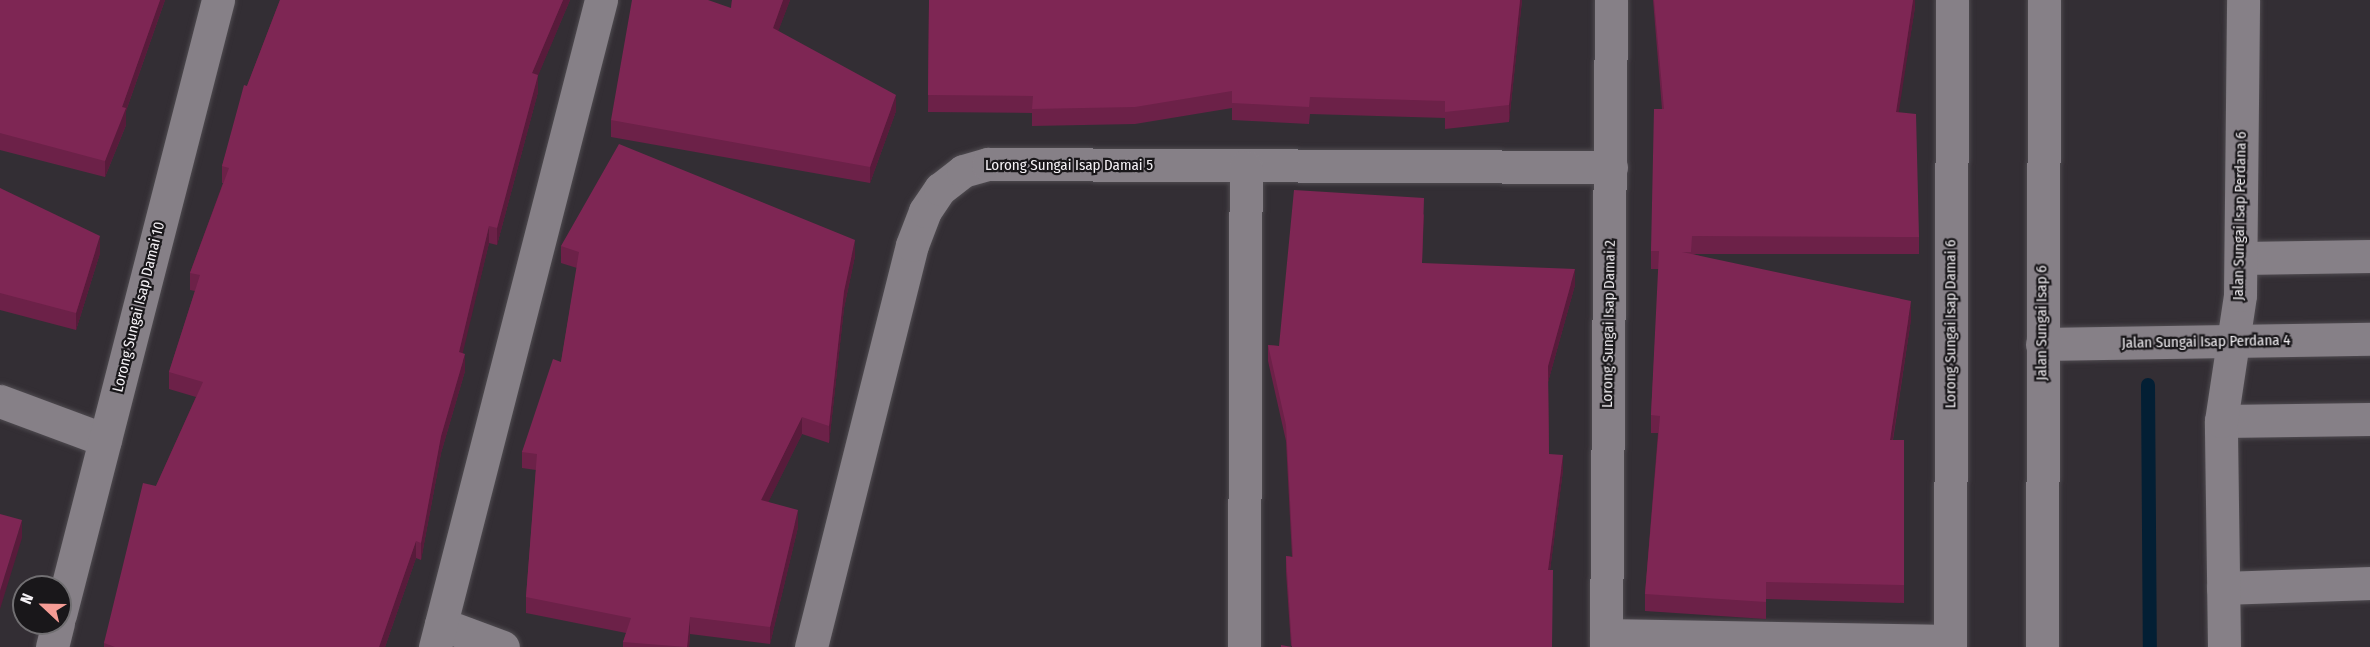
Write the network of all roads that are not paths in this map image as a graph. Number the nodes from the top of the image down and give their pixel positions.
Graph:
1 (218, 0) edge
2 (601, 0) edge
3 (1611, 0) edge
4 (1952, 0) edge
5 (2043, 0) edge
6 (2243, 0) edge
7 (1611, 166) junction
8 (1246, 167) junction
9 (2370, 256) edge
10 (2242, 258) junction
11 (2370, 339) edge
12 (2232, 342) junction
13 (2042, 344) junction
14 (0, 401) edge
15 (2370, 419) edge
16 (2221, 421) junction
17 (105, 440) junction
18 (70, 575) edge
19 (2370, 583) edge
20 (2223, 588) junction
21 (438, 635) edge
22 (1606, 641) edge
23 (1950, 644) edge
24 (503, 647) edge
25 (811, 647) edge
26 (1244, 647) edge
27 (2042, 647) edge
28 (2224, 647) edge

1 - 17 street, Lorong Sungai Isap Damai 10
2 - 21 street
3 - 7 street, Lorong Sungai Isap Damai 2
4 - 23 street, Lorong Sungai Isap Damai 6
5 - 13 street, Jalan Sungai Isap 6
6 - 10 street, Jalan Sungai Isap Perdana 6
7 - 8 street, Lorong Sungai Isap Damai 5
7 - 22 street, Lorong Sungai Isap Damai 2
8 - 25 street, Lorong Sungai Isap Damai 5
8 - 26 street
9 - 10 street
10 - 12 street, Jalan Sungai Isap Perdana 6
11 - 12 street, Jalan Sungai Isap Perdana 4
12 - 13 street, Jalan Sungai Isap Perdana 4
12 - 16 street, Jalan Sungai Isap Perdana 6
13 - 27 street, Jalan Sungai Isap 6
14 - 17 street
15 - 16 street
16 - 20 street, Jalan Sungai Isap Perdana 6
17 - 18 street, Lorong Sungai Isap Damai 10
19 - 20 street
20 - 28 street, Jalan Sungai Isap Perdana 6
21 - 24 street
22 - 23 street

